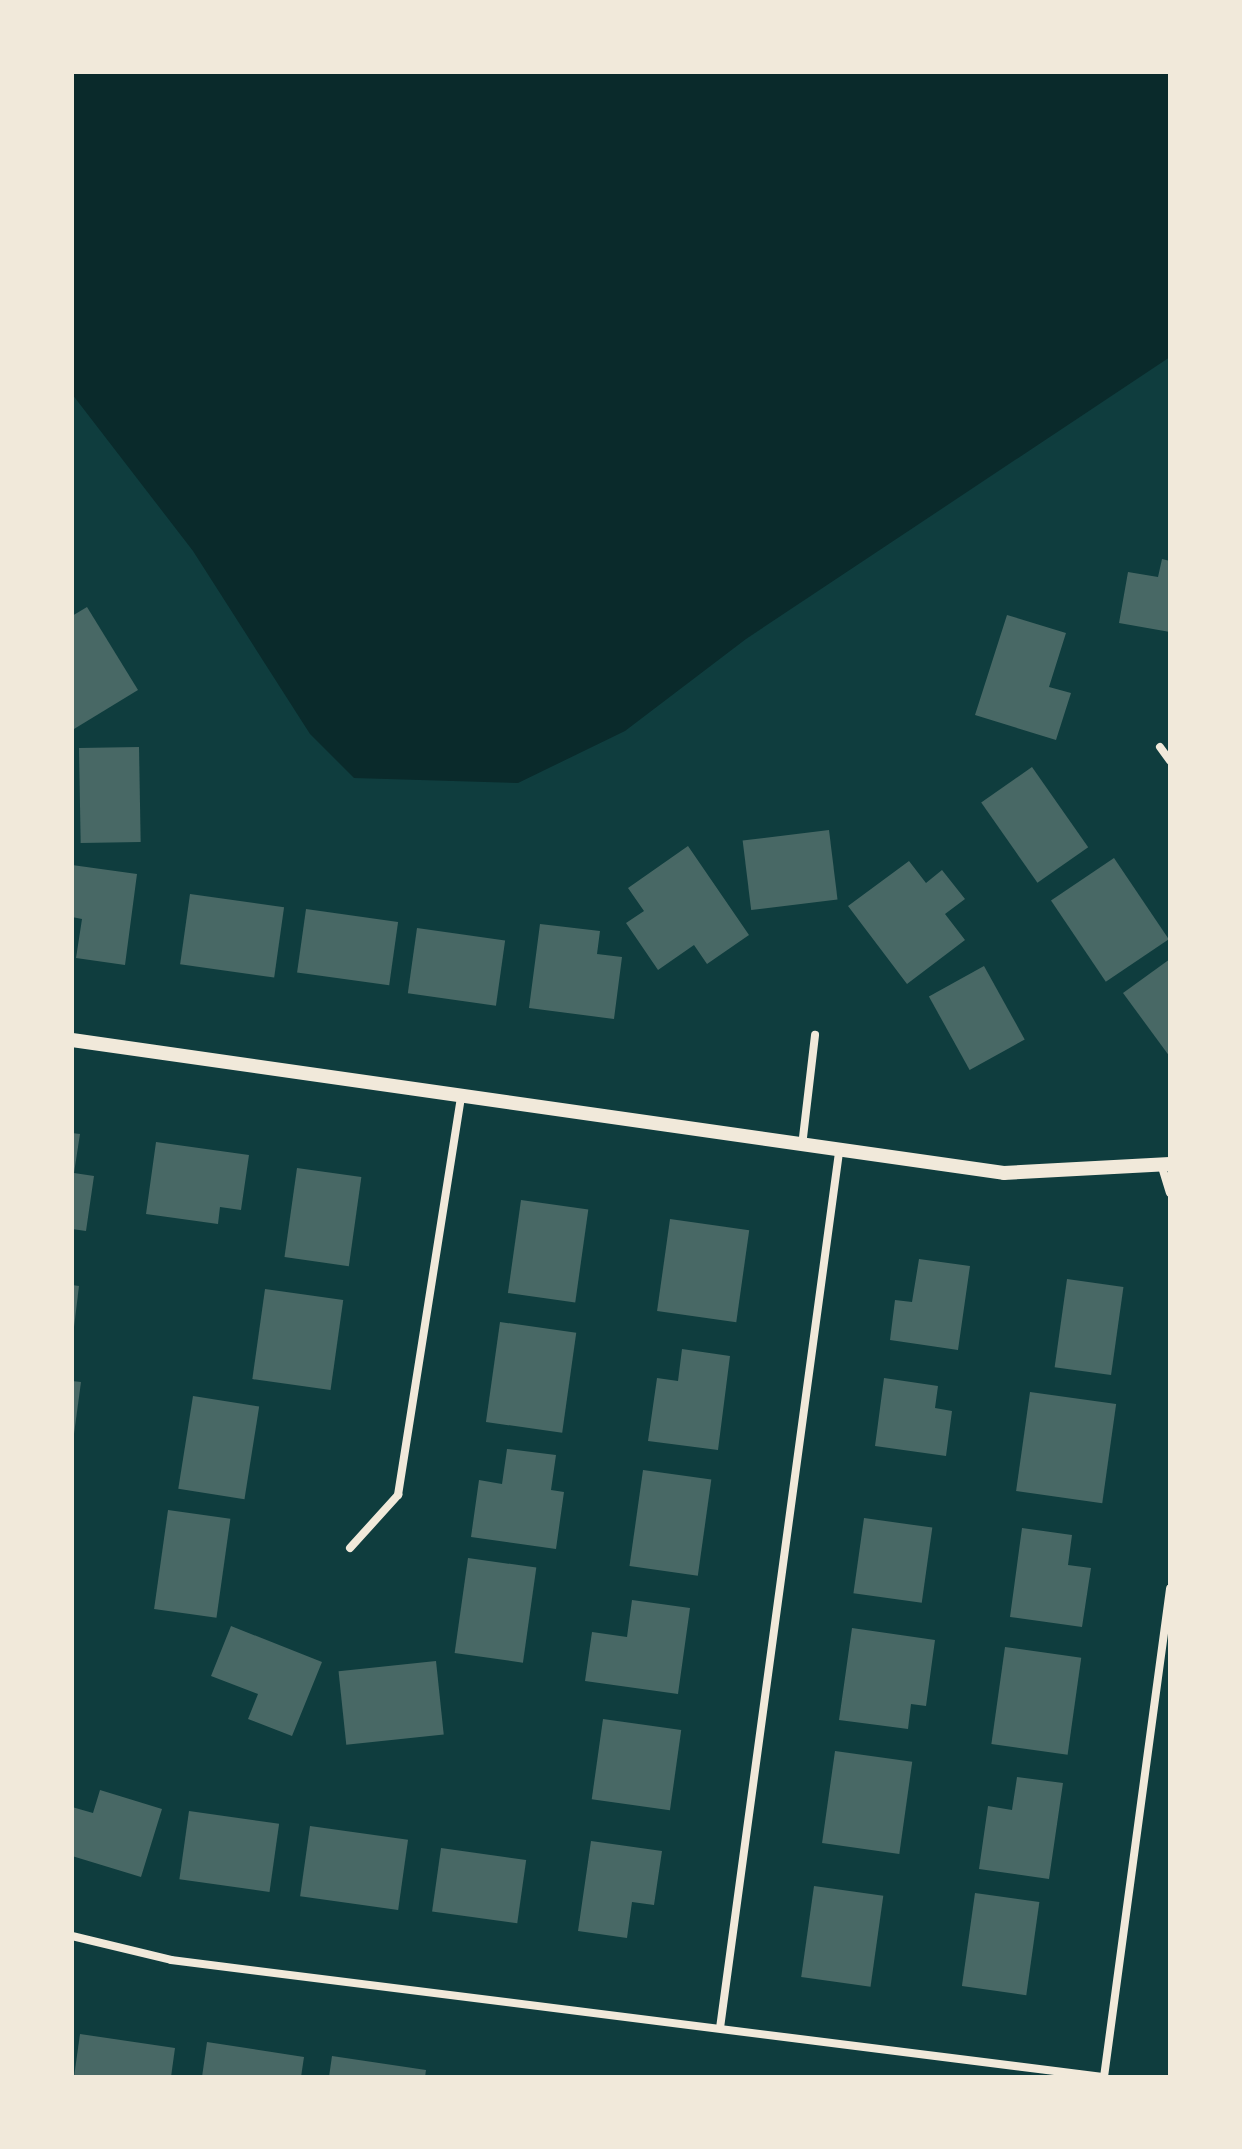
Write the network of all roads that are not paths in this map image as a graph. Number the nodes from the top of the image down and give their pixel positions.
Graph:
1 (1160, 747) dead end
2 (1170, 761) edge
3 (815, 1035) dead end
4 (72, 1040) edge
5 (461, 1099) junction
6 (802, 1146) junction
7 (839, 1152) junction
8 (1166, 1165) edge
9 (1170, 1193) edge
10 (350, 1548) dead end
11 (1170, 1588) edge
12 (72, 1936) edge
13 (720, 2028) junction
14 (1103, 2077) edge

1 - 2 street
3 - 6 street
4 - 5 street
5 - 6 street
5 - 10 street
6 - 7 street
7 - 8 street
7 - 13 street
8 - 9 street
11 - 14 street
12 - 13 street
13 - 14 street

